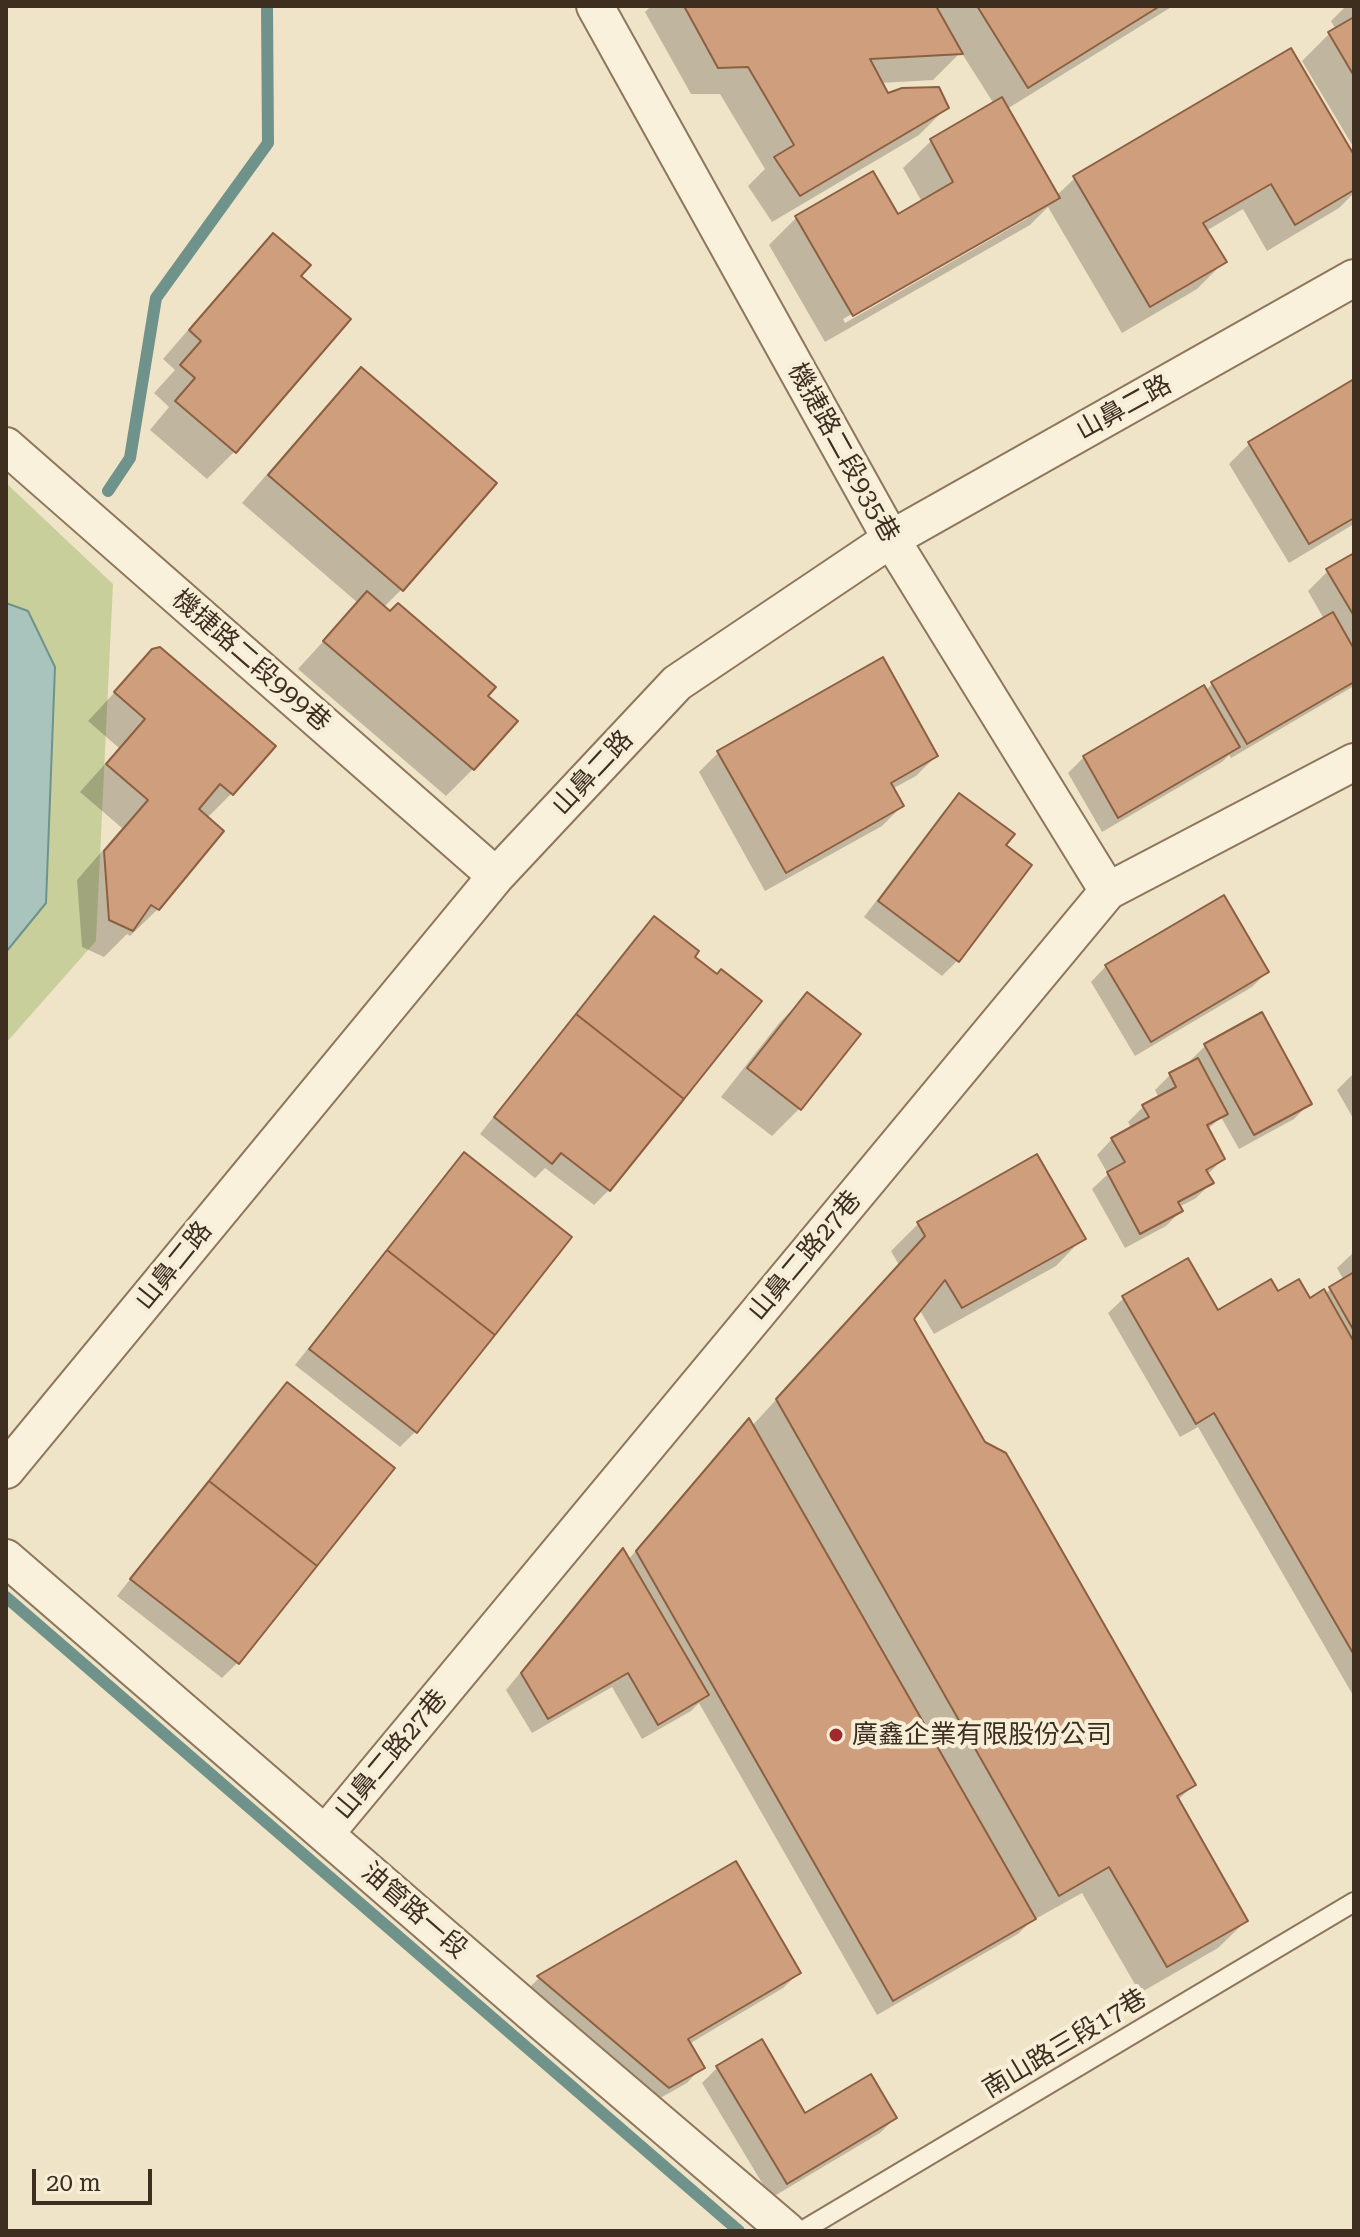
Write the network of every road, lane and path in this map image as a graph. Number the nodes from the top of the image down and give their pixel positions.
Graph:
1 (595, 6) edge
2 (1354, 278) edge
3 (6, 446) edge
4 (891, 539) junction
5 (1354, 762) edge
6 (496, 876) junction
7 (1108, 891) junction
8 (6, 1470) edge
9 (6, 1558) edge
10 (325, 1834) junction
11 (1354, 1902) edge
12 (787, 2231) edge
13 (802, 2231) edge

1 - 4 street, 機捷路二段935巷
2 - 4 street, 山鼻二路
3 - 6 street, 機捷路二段999巷
4 - 6 street, 山鼻二路
4 - 7 street, 機捷路二段935巷
5 - 7 street, 山鼻二路27巷
6 - 8 street, 山鼻二路
7 - 10 street, 山鼻二路27巷
9 - 10 street, 油管路一段
10 - 12 street, 油管路一段
11 - 13 lane, 南山路三段17巷

